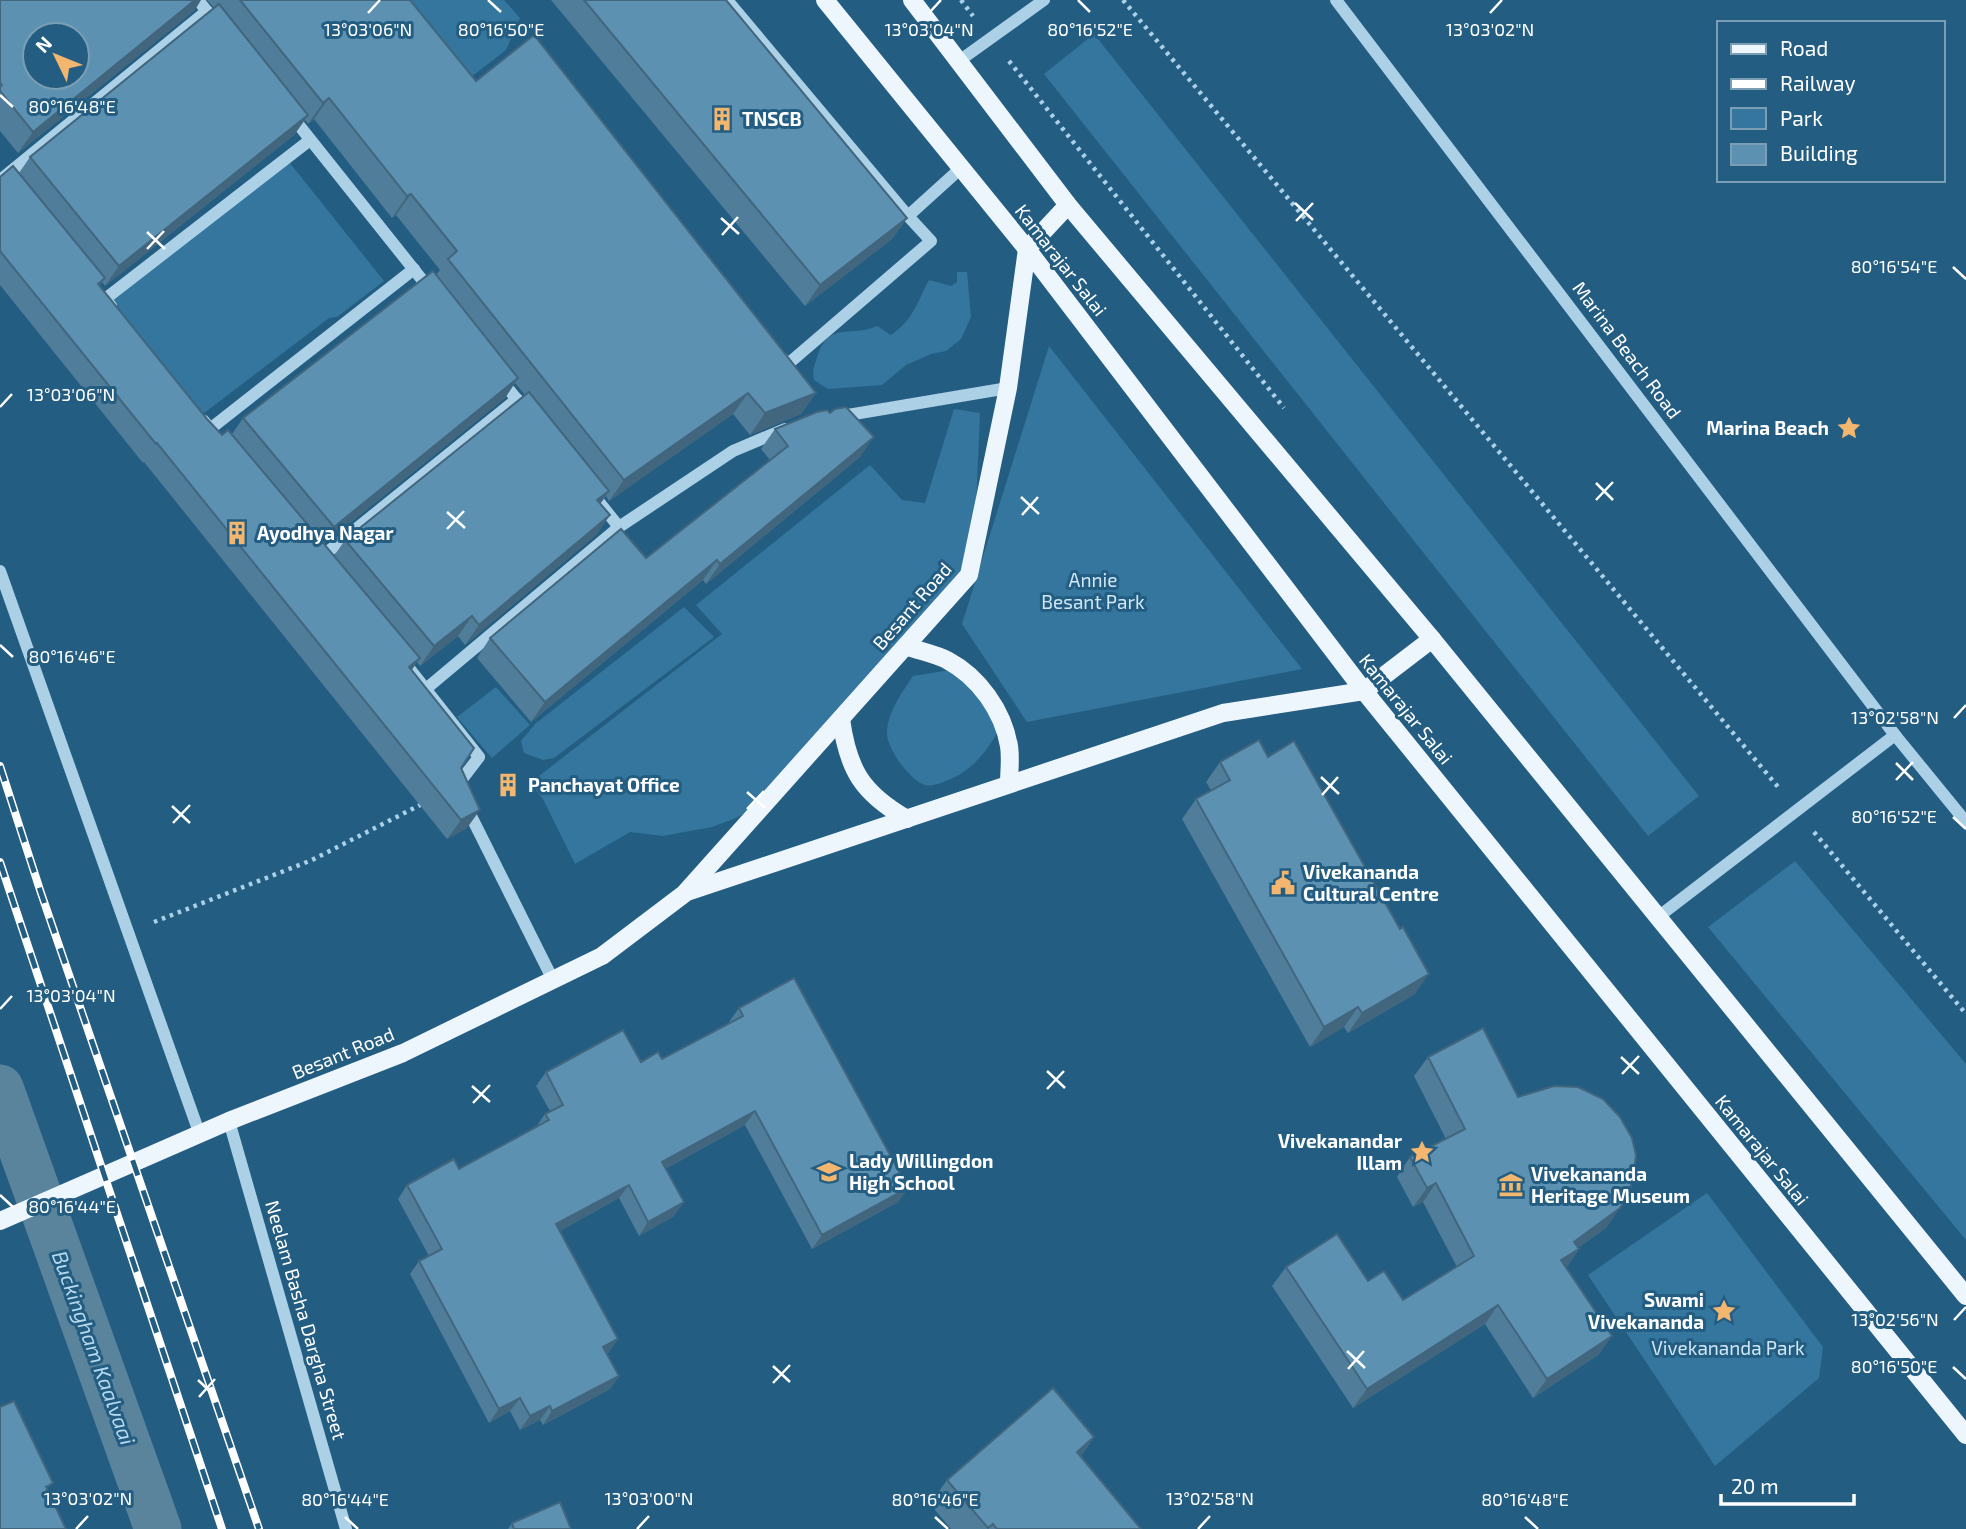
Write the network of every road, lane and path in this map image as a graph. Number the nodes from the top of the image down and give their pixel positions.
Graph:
1 (198, 0) edge
2 (727, 0) edge
3 (825, 0) edge
4 (912, 0) edge
5 (1044, 0) edge
6 (1123, 0) edge
7 (1336, 0) edge
8 (207, 11) junction
9 (224, 32) edge
10 (959, 61) junction
11 (284, 107) edge
12 (310, 140) junction
13 (961, 168) junction
14 (12, 186) edge
15 (1068, 205) junction
16 (908, 216) junction
17 (1027, 249) junction
18 (414, 269) junction
19 (440, 302) edge
20 (122, 321) edge
21 (770, 343) edge
22 (491, 366) edge
23 (1008, 388) junction
24 (517, 399) junction
25 (193, 407) edge
26 (829, 418) edge
27 (534, 421) edge
28 (801, 423) edge
29 (585, 484) edge
30 (619, 527) junction
31 (319, 559) edge
32 (0, 571) edge
33 (1433, 639) junction
34 (906, 646) junction
35 (394, 649) edge
36 (427, 688) junction
37 (1364, 691) junction
38 (841, 719) junction
39 (1895, 735) junction
40 (1009, 784) junction
41 (456, 787) junction
42 (1796, 810) junction
43 (908, 819) junction
44 (1966, 822) edge
45 (684, 894) junction
46 (1658, 917) junction
47 (127, 932) junction
48 (554, 980) junction
49 (1966, 1014) edge
50 (229, 1121) junction
51 (200, 1135) junction
52 (0, 1221) edge
53 (1966, 1296) edge
54 (1966, 1435) edge
55 (346, 1529) edge

1 - 8 street
2 - 16 street
3 - 13 main road, Kamarajar Salai
4 - 10 main road, Kamarajar Salai
5 - 10 street
6 - 42 path
7 - 39 street, Marina Beach Road
8 - 9 street
8 - 14 street
10 - 15 main road, Kamarajar Salai
11 - 12 street
12 - 18 street
12 - 20 street
13 - 16 street
13 - 17 main road, Kamarajar Salai
15 - 17 main road
15 - 33 main road, Kamarajar Salai
16 - 21 street
17 - 23 main road, Besant Road
17 - 37 main road, Kamarajar Salai
18 - 19 street
18 - 25 street
22 - 24 street
23 - 26 street
23 - 34 main road, Besant Road
24 - 27 street
24 - 31 street
28 - 30 street
29 - 30 street
30 - 36 street
32 - 47 street
33 - 37 main road, Besant Road
33 - 46 main road, Kamarajar Salai
34 - 38 main road, Besant Road
34 - 40 main road
35 - 36 street
36 - 41 street
37 - 40 main road, Besant Road
37 - 54 main road, Kamarajar Salai
38 - 43 main road
38 - 45 main road, Besant Road
39 - 42 street
39 - 44 street, Marina Beach Road
40 - 43 main road, Besant Road
41 - 47 path
41 - 48 street
42 - 46 street
42 - 49 path
43 - 45 main road, Besant Road
45 - 48 main road, Besant Road
46 - 53 main road, Kamarajar Salai
47 - 51 street
48 - 50 main road, Besant Road
50 - 51 main road, Besant Road
50 - 55 street, Neelam Basha Dargha Street
51 - 52 main road, Besant Road

